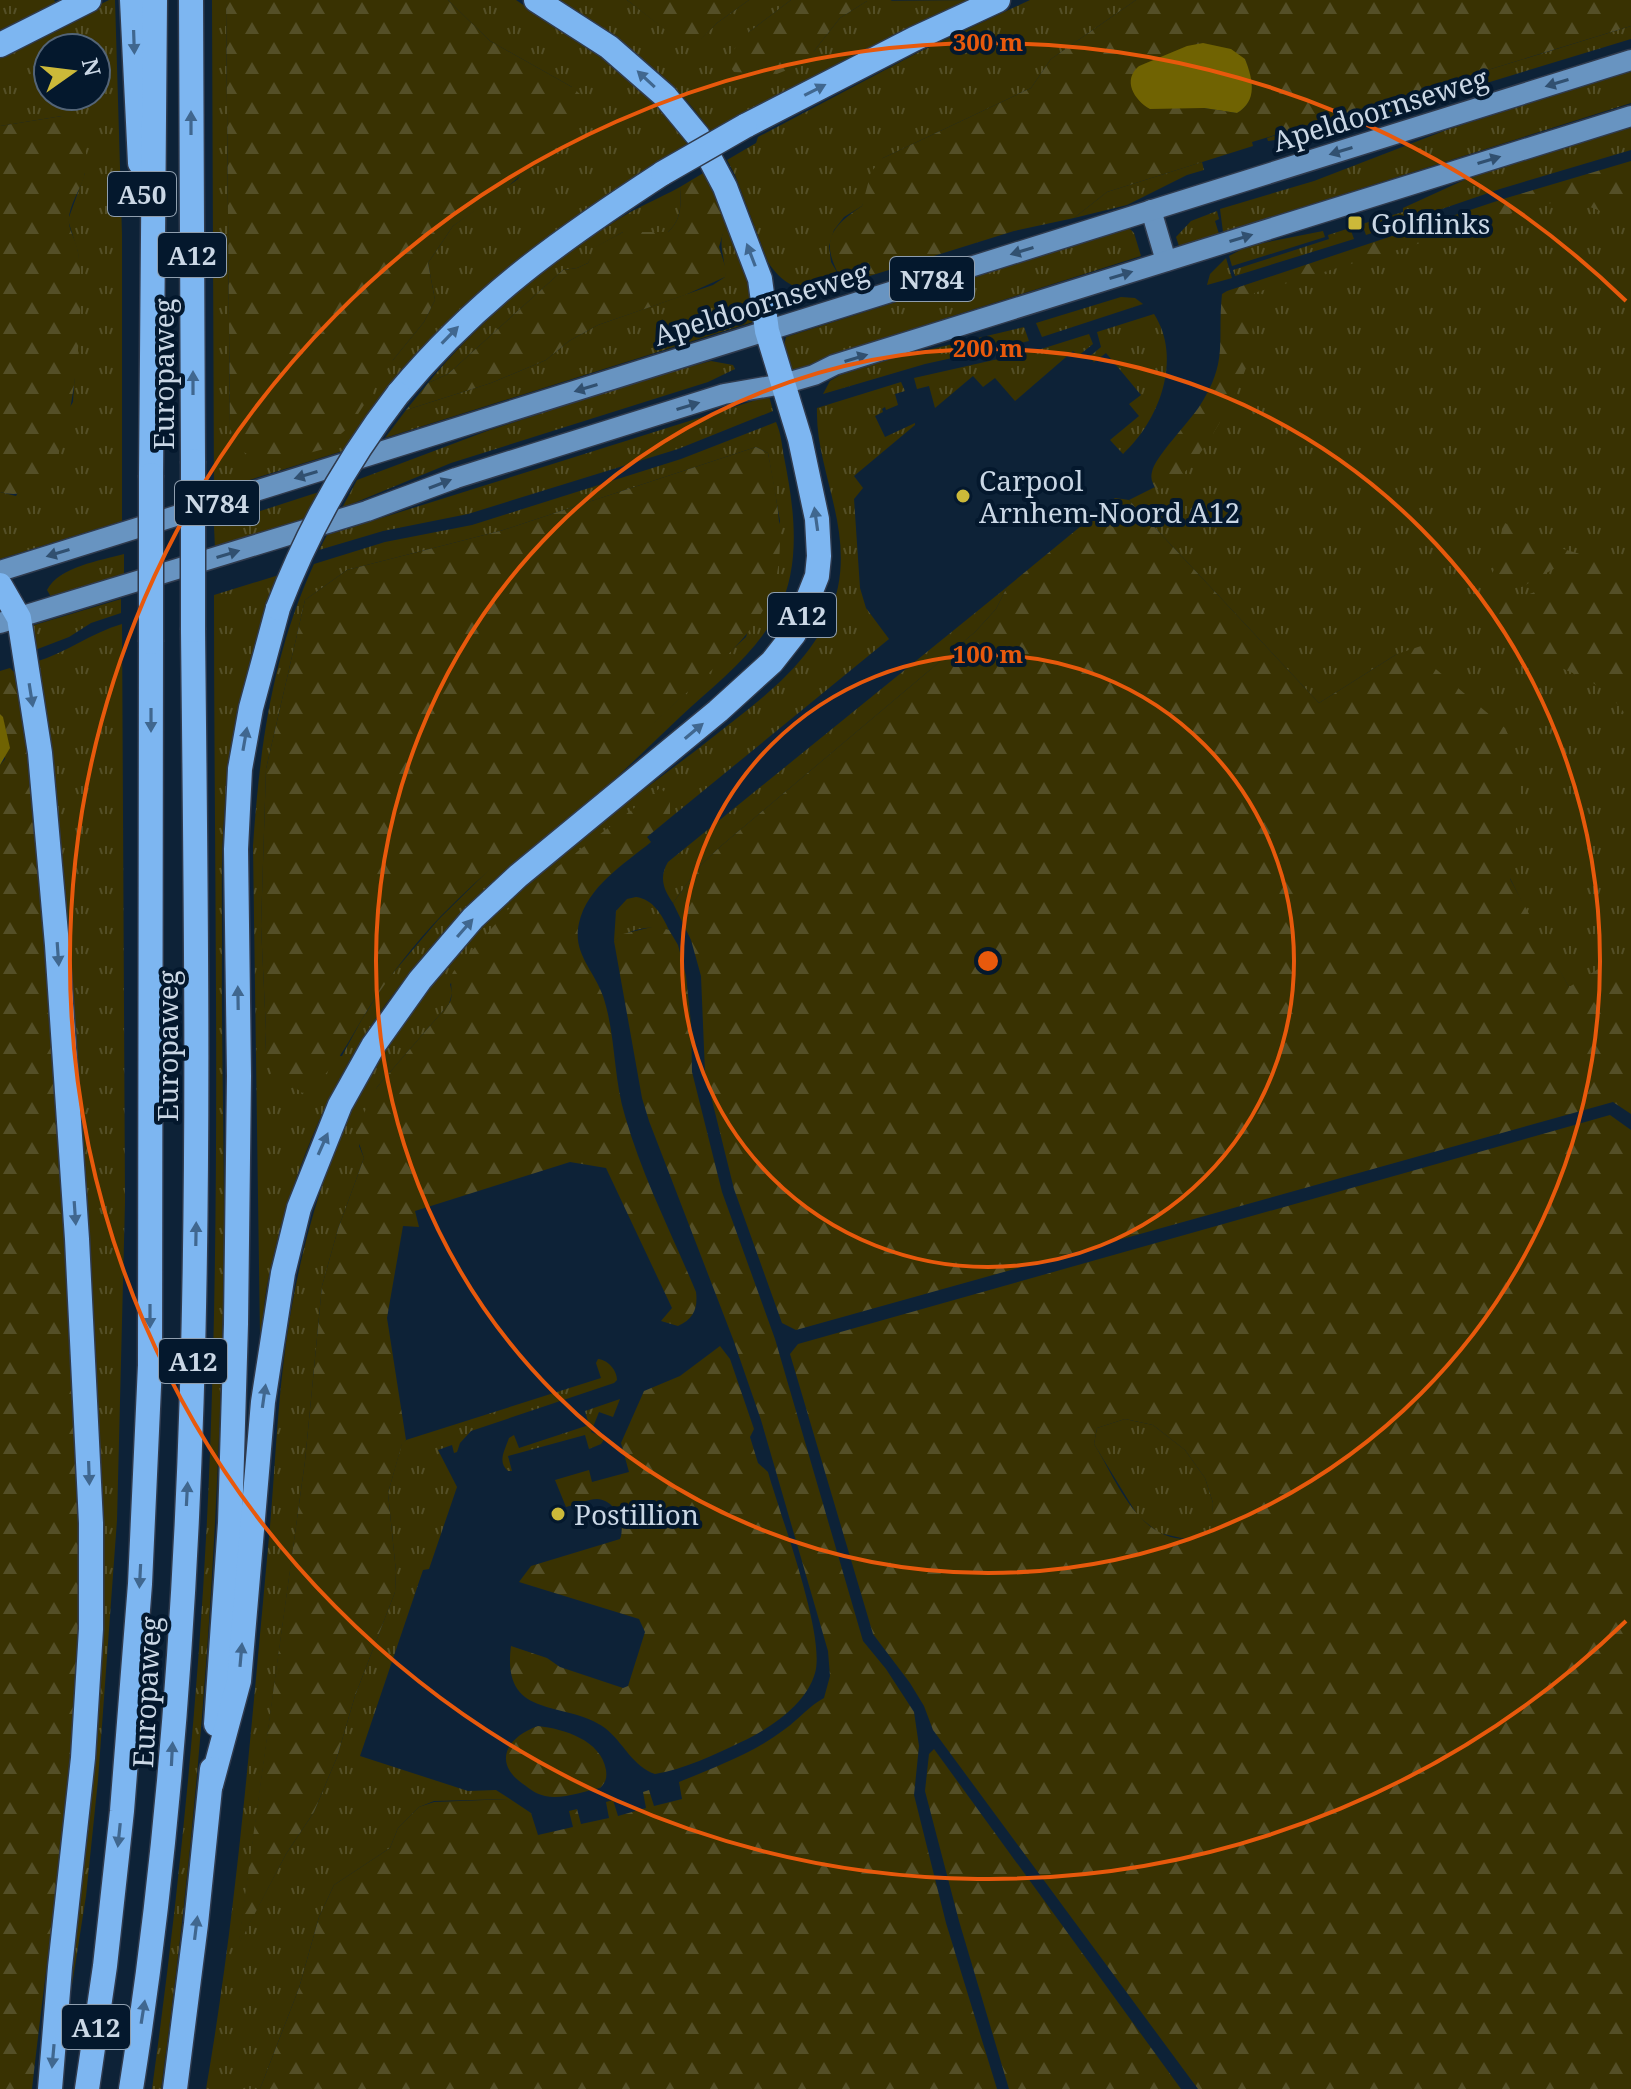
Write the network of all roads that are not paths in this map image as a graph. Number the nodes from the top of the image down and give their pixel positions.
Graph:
1 (89, 0) edge
2 (132, 0) edge
3 (155, 0) edge
4 (191, 0) edge
5 (536, 0) edge
6 (998, 0) edge
7 (0, 45) edge
8 (1631, 60) edge
9 (145, 77) junction
10 (1631, 116) edge
11 (1151, 210) junction
12 (1166, 261) junction
13 (767, 331) junction
14 (783, 384) junction
15 (0, 571) edge
16 (0, 585) edge
17 (10, 621) edge
18 (211, 1785) junction
19 (50, 2089) edge
20 (87, 2089) edge
21 (131, 2089) edge
22 (175, 2089) edge

1 - 7 highway
2 -> 9 highway
3 - 9 highway, Europaweg / A12
21 -> 4 highway, Europaweg / A12, bridge
13 -> 5 highway
18 -> 6 highway, A12, bridge
8 -> 11 main road, Apeldoornseweg / N784
9 -> 20 highway, Europaweg / A12, bridge
12 -> 10 main road, N784
11 - 12 main road
11 -> 13 main road, Apeldoornseweg / N784
14 -> 12 main road, N784
13 - 14 highway
13 -> 15 main road, Apeldoornseweg / N784
17 -> 14 main road, N784
18 -> 14 highway, A12
16 - 17 highway
17 -> 19 highway, A12
22 -> 18 highway, A12

